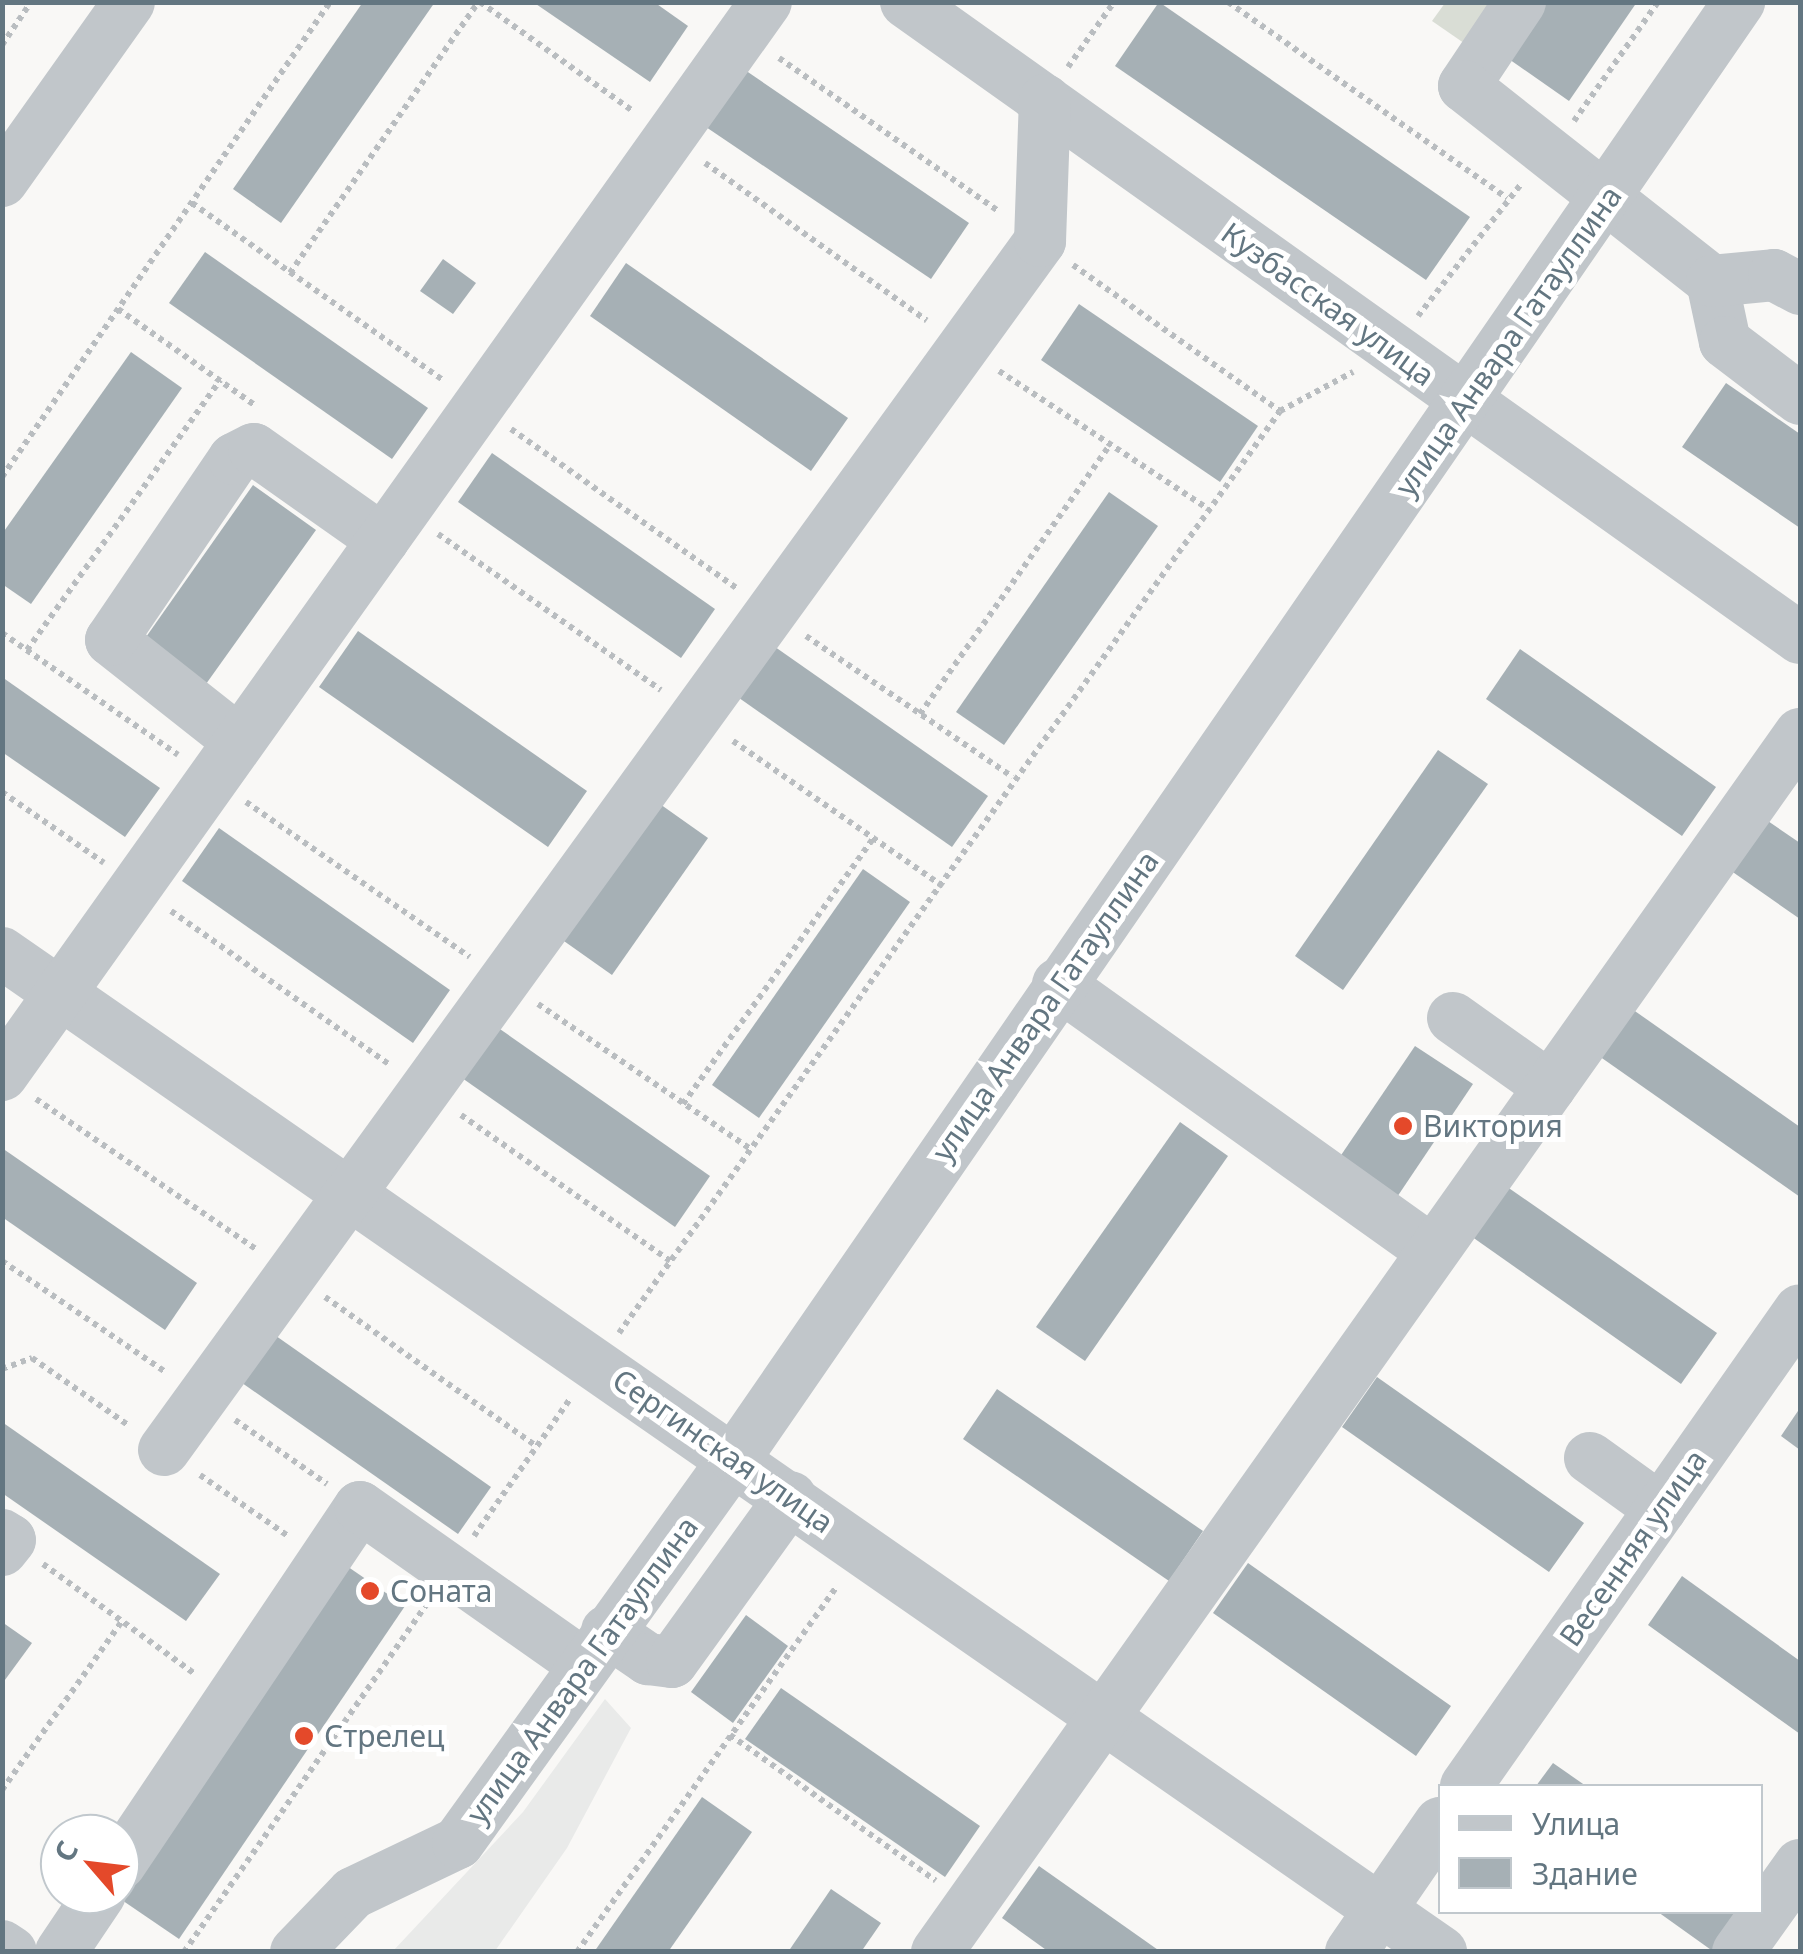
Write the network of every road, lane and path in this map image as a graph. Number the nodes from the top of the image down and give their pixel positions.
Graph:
1 (31, 2) edge
2 (129, 2) edge
3 (330, 2) edge
4 (479, 2) edge
5 (906, 2) edge
6 (1114, 2) edge
7 (1228, 2) edge
8 (1520, 2) edge
9 (1658, 2) edge
10 (1739, 2) edge
11 (755, 18) edge
12 (2, 45) edge
13 (1044, 100) junction
14 (670, 138) junction
15 (1553, 150) junction
16 (2, 181) edge
17 (1508, 198) junction
18 (192, 203) junction
19 (1604, 203) junction
20 (1040, 241) junction
21 (290, 273) junction
22 (1712, 281) junction
23 (1800, 289) edge
24 (118, 309) junction
25 (964, 347) junction
26 (1392, 350) junction
27 (220, 380) junction
28 (1800, 398) edge
29 (1466, 403) junction
30 (478, 406) junction
31 (1280, 411) junction
32 (266, 412) dead end
33 (1109, 446) junction
34 (2, 476) edge
35 (1208, 510) junction
36 (393, 524) junction
37 (771, 612) junction
38 (2, 633) edge
39 (1800, 638) edge
40 (26, 650) junction
41 (920, 714) junction
42 (696, 715) junction
43 (1800, 734) edge
44 (225, 759) junction
45 (1012, 777) junction
46 (2, 792) edge
47 (872, 839) junction
48 (135, 886) junction
49 (944, 887) junction
50 (2, 953) edge
51 (504, 980) junction
52 (1058, 984) junction
53 (58, 992) junction
54 (1454, 1018) dead end
55 (2, 1075) edge
56 (1550, 1087) junction
57 (424, 1090) junction
58 (683, 1104) junction
59 (752, 1150) junction
60 (346, 1194) junction
61 (1433, 1251) junction
62 (670, 1260) junction
63 (1800, 1310) edge
64 (597, 1364) junction
65 (164, 1450) dead end
66 (735, 1458) junction
67 (1590, 1458) dead end
68 (791, 1497) junction
69 (1661, 1509) junction
70 (5, 1542) edge
71 (864, 1548) junction
72 (452, 1569) junction
73 (122, 1621) junction
74 (595, 1648) junction
75 (231, 1700) junction
76 (1104, 1716) junction
77 (730, 1735) junction
78 (1467, 1784) edge
79 (2, 1790) edge
80 (1438, 1826) edge
81 (140, 1834) edge
82 (1800, 1865) edge
83 (970, 1905) junction
84 (1380, 1909) junction
85 (87, 1914) edge
86 (2, 1946) edge
87 (10, 1952) edge
88 (61, 1952) edge
89 (184, 1952) edge
90 (296, 1952) edge
91 (577, 1952) edge
92 (936, 1952) edge
93 (1351, 1952) edge
94 (1441, 1952) edge
95 (1738, 1952) edge

1 - 12 path
2 - 16 street
3 - 18 path
4 - 14 path
4 - 21 path
5 - 13 street, Кузбасская улица
6 - 13 path
7 - 17 path
8 - 15 street
9 - 15 path
10 - 19 street, улица Анвара Гатауллина
11 - 14 street
11 - 20 path
13 - 20 street
13 - 26 street, Кузбасская улица
14 - 25 path
14 - 30 street
15 - 17 path
15 - 19 street
17 - 26 path
18 - 21 path
18 - 24 path
19 - 22 street
19 - 29 street, улица Анвара Гатауллина
20 - 25 street
20 - 31 path
21 - 30 path
22 - 23 street
22 - 28 street
24 - 27 path
24 - 34 path
25 - 33 path
25 - 37 street
26 - 29 street, Кузбасская улица
26 - 31 path
27 - 32 path
27 - 40 path
29 - 39 street, Кузбасская улица
29 - 52 street, улица Анвара Гатауллина
30 - 36 street
30 - 37 path
31 - 35 path
33 - 35 path
33 - 41 path
35 - 45 path
36 - 42 path
36 - 44 street
36 - 44 street
37 - 41 path
37 - 42 street
38 - 40 path
40 - 44 path
41 - 45 path
42 - 47 path
42 - 51 street
43 - 56 street
44 - 48 street
44 - 51 path
45 - 49 path
46 - 48 path
47 - 49 path
47 - 58 path
48 - 53 street
48 - 57 path
49 - 59 path
50 - 53 street, Сергинская улица
51 - 57 street
51 - 58 path
52 - 61 street
52 - 66 street, улица Анвара Гатауллина
53 - 55 street
53 - 60 street, Сергинская улица
54 - 56 street
56 - 61 street
57 - 60 street
57 - 62 path
58 - 59 path
59 - 62 path
60 - 64 street, Сергинская улица
60 - 65 street
61 - 76 street
62 - 64 path
63 - 69 street, Весенняя улица
64 - 66 street, Сергинская улица
64 - 72 path
66 - 68 street, Сергинская улица
66 - 74 street, улица Анвара Гатауллина
67 - 69 street
68 - 71 street, Сергинская улица
68 - 74 street
69 - 78 street, Весенняя улица
70 - 73 path
71 - 76 street, Сергинская улица
71 - 77 path
72 - 74 street
72 - 75 street
72 - 89 path
73 - 75 path
73 - 79 path
74 - 90 street, улица Анвара Гатауллина
75 - 81 street
76 - 83 street
76 - 84 street, Сергинская улица
77 - 83 path
77 - 91 path
80 - 84 street
82 - 95 street
83 - 92 street
84 - 93 street
84 - 94 street, Сергинская улица
85 - 88 street
86 - 87 street

